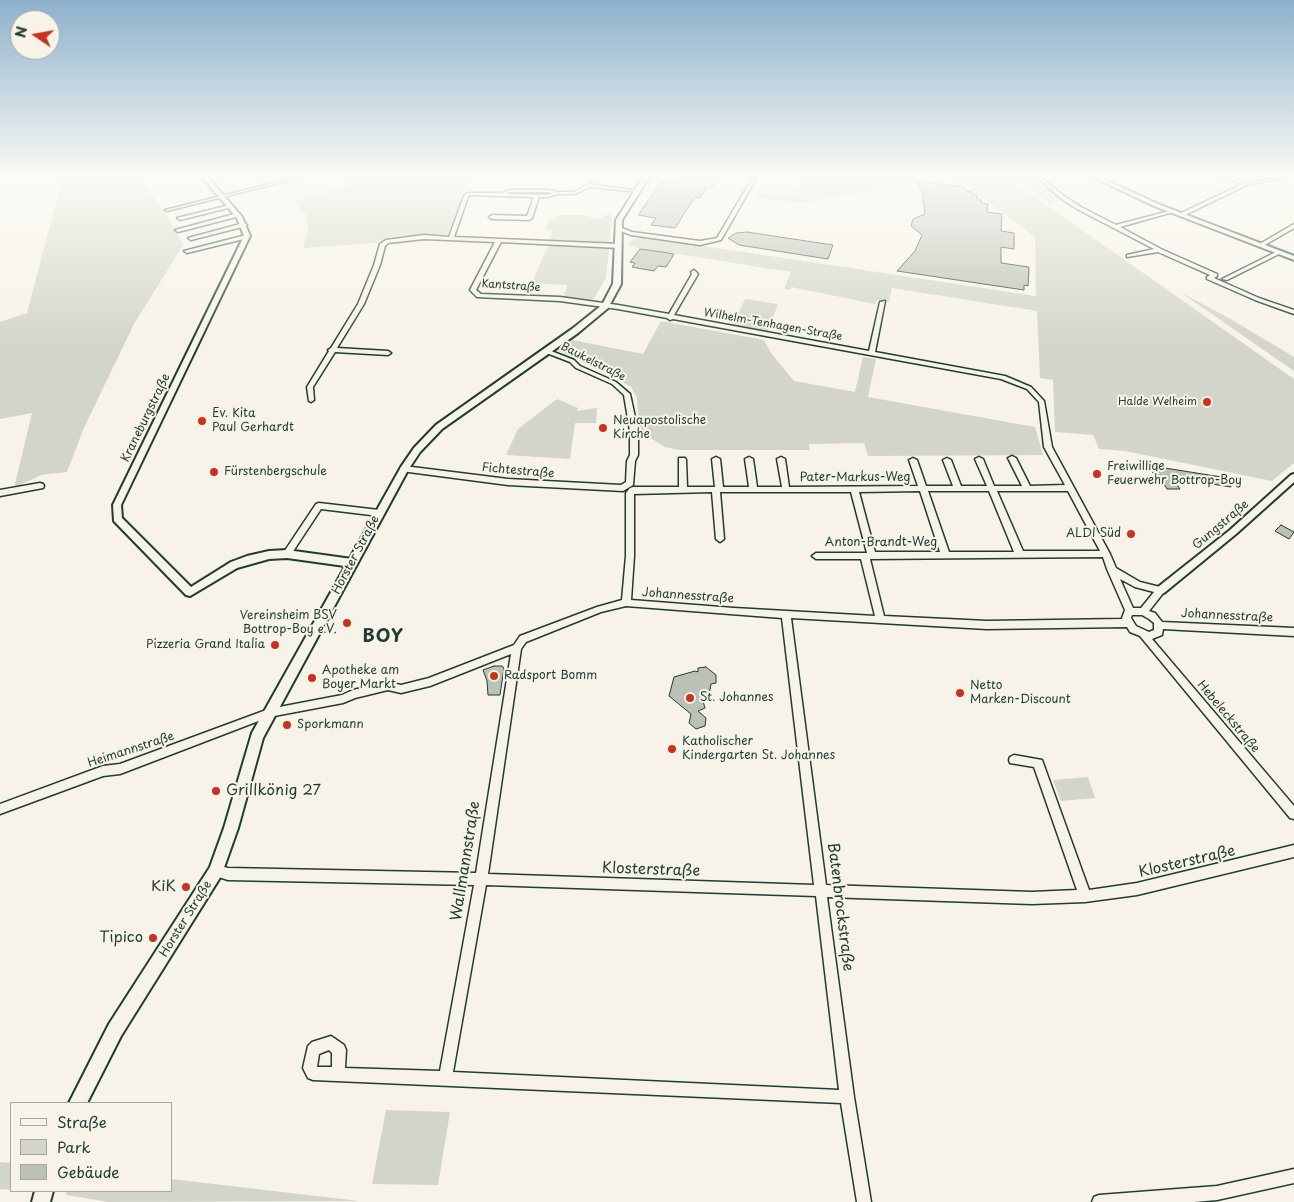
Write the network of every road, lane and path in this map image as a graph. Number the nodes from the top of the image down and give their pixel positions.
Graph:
1 (212, 233) edge
2 (245, 233) edge
3 (453, 233) edge
4 (618, 233) edge
5 (636, 233) edge
6 (650, 233) edge
7 (717, 233) edge
8 (723, 233) edge
9 (1127, 233) edge
10 (1229, 233) edge
11 (1282, 233) edge
12 (640, 234) junction
13 (246, 237) junction
14 (192, 238) dead end
15 (451, 238) junction
16 (499, 240) junction
17 (712, 241) junction
18 (619, 244) junction
19 (1261, 245) junction
20 (1159, 250) junction
21 (187, 251) dead end
22 (1280, 252) junction
23 (1129, 256) dead end
24 (1294, 258) edge
25 (694, 272) dead end
26 (1215, 275) joint
27 (1223, 281) junction
28 (883, 302) dead end
29 (605, 306) junction
30 (1294, 312) edge
31 (670, 318) junction
32 (331, 350) junction
33 (546, 351) junction
34 (388, 352) dead end
35 (872, 354) junction
36 (311, 400) dead end
37 (1012, 458) dead end
38 (716, 459) dead end
39 (749, 459) dead end
40 (781, 459) dead end
41 (979, 459) dead end
42 (682, 460) dead end
43 (913, 460) dead end
44 (947, 460) dead end
45 (404, 469) junction
46 (1294, 477) edge
47 (40, 486) dead end
48 (630, 488) junction
49 (992, 488) junction
50 (1027, 488) junction
51 (1068, 488) junction
52 (753, 489) junction
53 (786, 489) junction
54 (854, 489) junction
55 (923, 489) junction
56 (958, 489) junction
57 (683, 490) junction
58 (717, 490) junction
59 (0, 493) edge
60 (379, 513) junction
61 (720, 539) dead end
62 (287, 554) junction
63 (1106, 554) junction
64 (1020, 555) junction
65 (816, 556) dead end
66 (869, 556) junction
67 (946, 556) junction
68 (352, 563) junction
69 (1111, 569) junction
70 (1161, 590) junction
71 (626, 603) junction
72 (1130, 612) junction
73 (1143, 612) junction
74 (786, 615) junction
75 (880, 620) junction
76 (1128, 624) junction
77 (1159, 625) junction
78 (1294, 632) edge
79 (1144, 635) junction
80 (517, 648) junction
81 (269, 713) junction
82 (505, 723) joint
83 (1014, 760) dead end
84 (0, 809) edge
85 (1294, 814) edge
86 (1294, 851) edge
87 (216, 871) junction
88 (481, 879) junction
89 (822, 892) junction
90 (1085, 896) junction
91 (338, 1074) dead end
92 (445, 1078) junction
93 (847, 1097) junction
94 (79, 1102) edge
95 (1294, 1176) edge
96 (1219, 1198) edge
97 (864, 1202) edge
98 (1099, 1202) edge

1 - 14 street
2 - 13 street
3 - 15 street
4 - 18 main road, Horster Straße
5 - 12 street
6 - 17 street
7 - 17 street
8 - 17 street
9 - 20 street
10 - 19 street
11 - 19 street
12 - 17 street
12 - 18 street
13 - 21 street
13 - 62 street, Kraneburgstraße
15 - 16 street
15 - 32 street
16 - 18 street
16 - 29 street, Kantstraße
18 - 29 main road, Horster Straße
19 - 22 street
20 - 23 street
20 - 26 street
22 - 24 street
22 - 27 street
25 - 31 street
26 - 27 street
27 - 30 street
28 - 35 street
29 - 31 street, Wilhelm-Tenhagen-Straße
29 - 33 main road, Horster Straße
31 - 35 street, Wilhelm-Tenhagen-Straße
32 - 34 street
32 - 36 street
33 - 45 main road, Horster Straße
33 - 48 street, Baukelstraße
35 - 51 street, Wilhelm-Tenhagen-Straße
37 - 50 street
38 - 58 street
39 - 52 street
40 - 53 street, Pater-Markus-Weg
41 - 49 street
42 - 57 street
43 - 55 street, Pater-Markus-Weg
44 - 56 street
45 - 48 street, Fichtestraße
45 - 60 main road, Horster Straße
46 - 70 street, Gungstraße
47 - 59 street
48 - 57 street, Pater-Markus-Weg
48 - 71 street, Baukelstraße
49 - 50 street, Pater-Markus-Weg
49 - 56 street, Pater-Markus-Weg
49 - 64 street
50 - 51 street, Pater-Markus-Weg
51 - 63 street, Wilhelm-Tenhagen-Straße
52 - 53 street, Pater-Markus-Weg
52 - 58 street, Pater-Markus-Weg
53 - 54 street, Pater-Markus-Weg
54 - 55 street, Pater-Markus-Weg
54 - 66 street
55 - 56 street, Pater-Markus-Weg
55 - 67 street, Anton-Brandt-Weg
57 - 58 street, Pater-Markus-Weg
58 - 61 street
60 - 62 street
60 - 68 main road, Horster Straße
62 - 68 street
63 - 64 street, Anton-Brandt-Weg
63 - 69 street, Wilhelm-Tenhagen-Straße
64 - 67 street, Anton-Brandt-Weg
65 - 66 street, Anton-Brandt-Weg
66 - 67 street, Anton-Brandt-Weg
66 - 75 street
68 - 81 main road, Horster Straße
69 - 70 street
69 - 72 street, Wilhelm-Tenhagen-Straße
70 - 73 street, Gungstraße
71 - 74 street, Johannesstraße
71 - 80 street, Johannesstraße
72 - 73 street
72 - 76 street
73 - 77 street
74 - 75 street, Johannesstraße
74 - 89 street, Batenbrockstraße
75 - 76 street, Johannesstraße
76 - 79 street
77 - 78 street, Johannesstraße
77 - 79 street
79 - 85 street, Hebeleckstraße
80 - 81 street, Johannesstraße
80 - 82 street, Wallmannstraße
81 - 84 street, Heimannstraße
81 - 87 main road, Horster Straße
82 - 88 street, Wallmannstraße
83 - 90 street
86 - 90 street, Klosterstraße
87 - 88 street, Klosterstraße
87 - 94 main road, Horster Straße
88 - 89 street, Klosterstraße
88 - 92 street, Wallmannstraße
89 - 90 street, Klosterstraße
89 - 93 street, Batenbrockstraße
91 - 92 street
92 - 93 street
93 - 97 street, Batenbrockstraße
95 - 96 street
96 - 98 street

